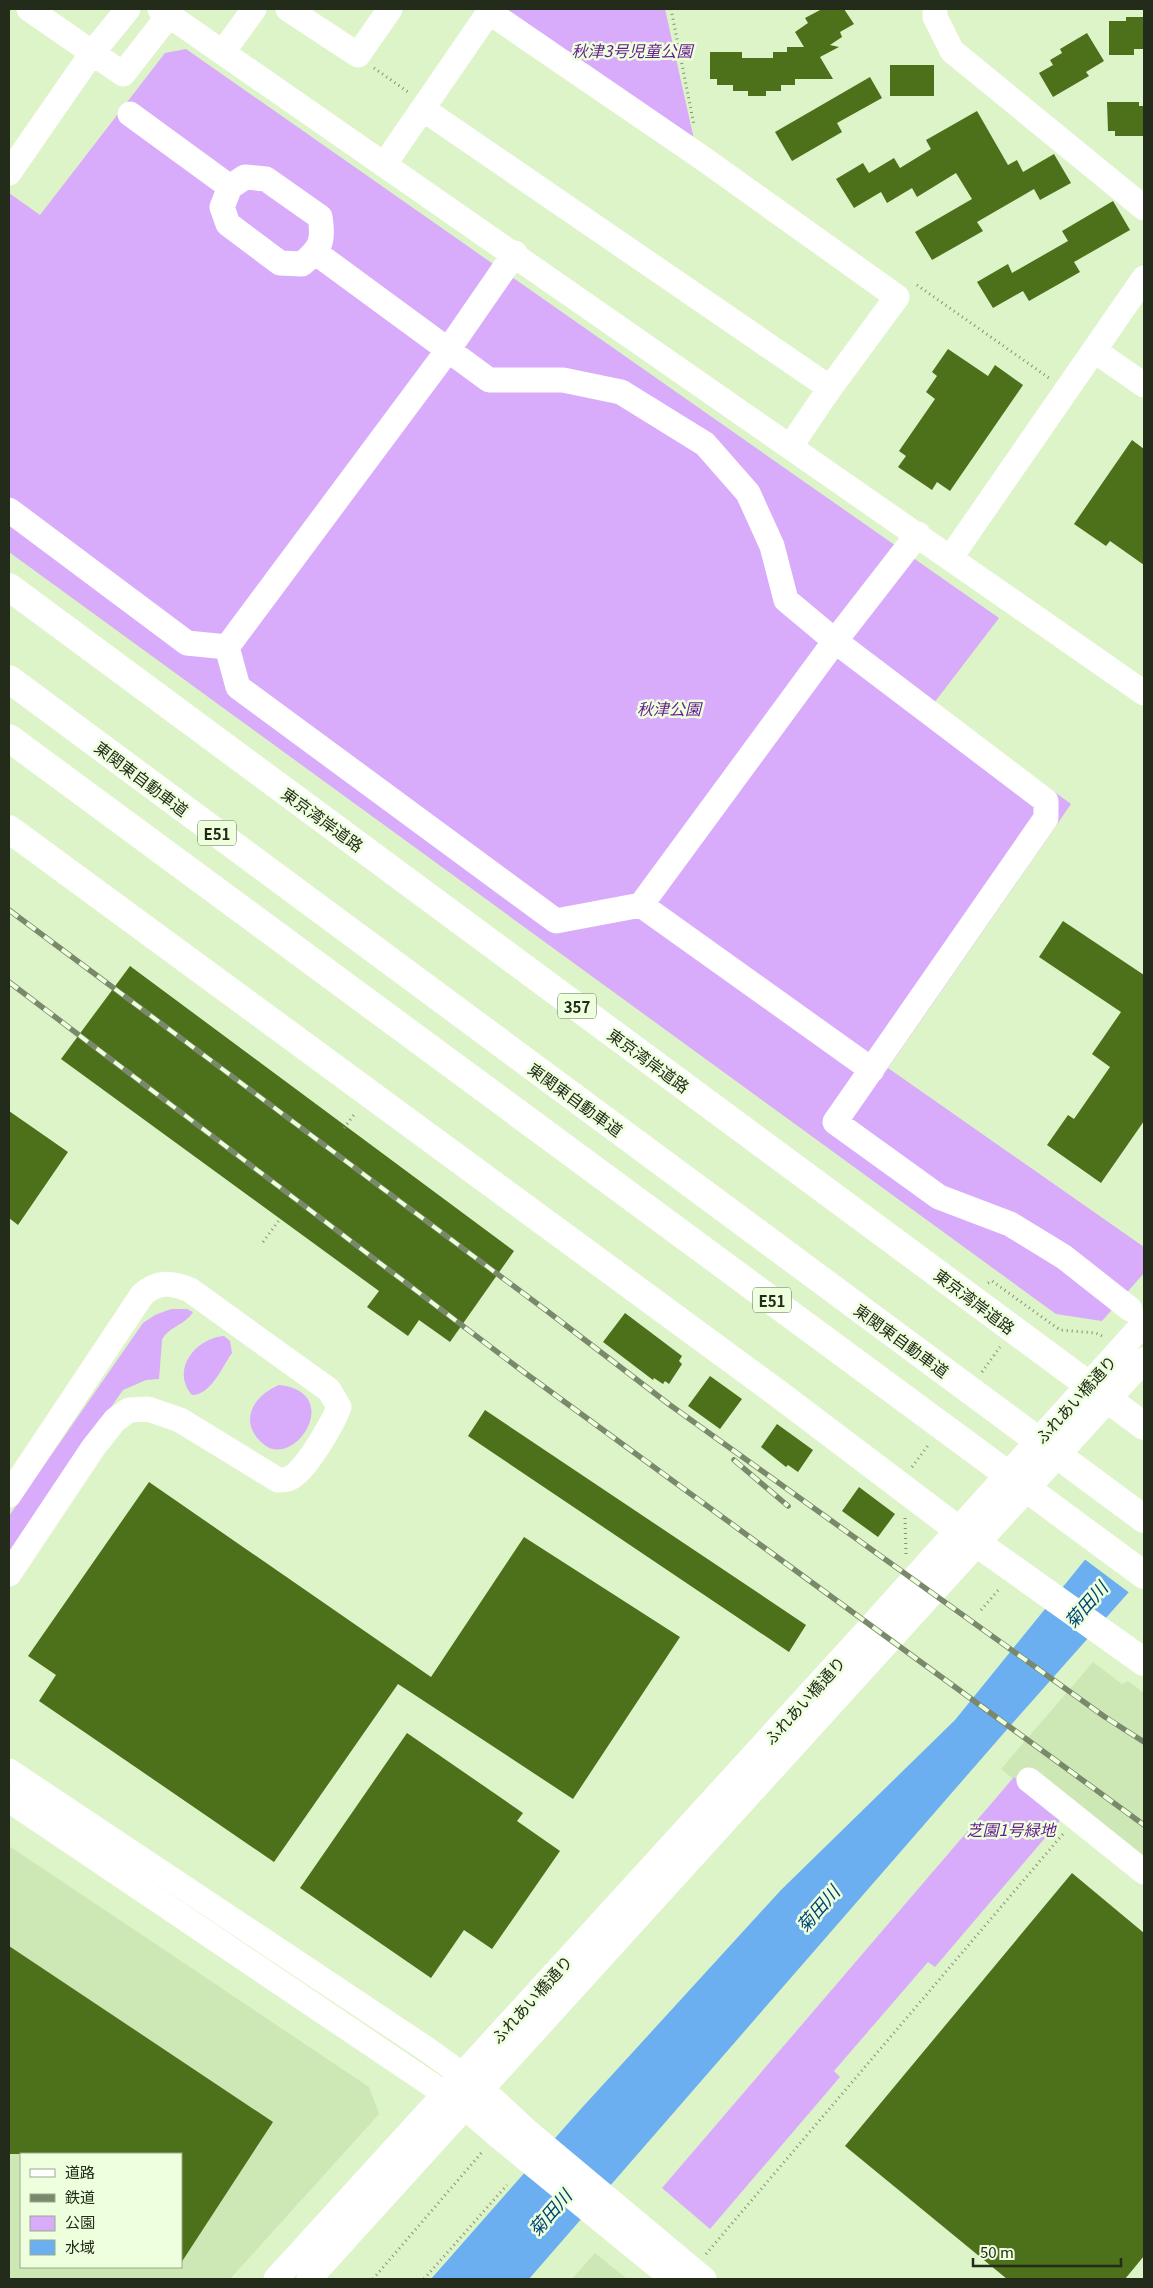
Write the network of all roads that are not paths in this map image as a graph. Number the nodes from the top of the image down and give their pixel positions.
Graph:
1 (29, 9) edge
2 (128, 9) edge
3 (254, 9) edge
4 (288, 9) edge
5 (390, 9) edge
6 (935, 9) edge
7 (165, 12) edge
8 (223, 52) junction
9 (92, 53) junction
10 (416, 100) junction
11 (130, 114) dead end
12 (384, 165) junction
13 (9, 173) edge
14 (230, 187) junction
15 (1144, 208) edge
16 (316, 253) junction
17 (515, 253) junction
18 (1144, 278) edge
19 (448, 350) junction
20 (1095, 351) junction
21 (1144, 385) edge
22 (830, 388) junction
23 (790, 446) junction
24 (9, 510) edge
25 (918, 534) junction
26 (951, 557) junction
27 (9, 587) edge
28 (835, 641) junction
29 (227, 647) junction
30 (9, 679) edge
31 (1144, 692) edge
32 (9, 738) edge
33 (9, 829) edge
34 (641, 905) junction
35 (872, 1070) junction
36 (1137, 1316) edge
37 (1144, 1360) edge
38 (1098, 1392) junction
39 (1144, 1426) edge
40 (9, 1495) edge
41 (1144, 1519) edge
42 (967, 1537) junction
43 (9, 1574) edge
44 (1144, 1575) edge
45 (1140, 1659) edge
46 (9, 1771) edge
47 (1029, 1780) dead end
48 (9, 1800) edge
49 (1144, 1872) edge
50 (470, 2091) junction
51 (445, 2094) junction
52 (689, 2276) edge
53 (276, 2279) edge
54 (309, 2279) edge

1 - 9 street
2 - 9 street
3 - 8 street
4 - 5 street
6 - 15 street
7 - 8 street
7 - 9 street
8 - 12 street
9 - 13 street
10 - 12 street
10 - 22 street
10 - 22 street
11 - 14 street
12 - 17 street
14 - 16 street
14 - 16 street
16 - 19 street
17 - 19 street
17 - 23 street
18 - 20 street
19 - 28 street
19 - 29 street
20 - 21 street
20 - 26 street
22 - 23 street
23 - 25 street
24 - 29 street
25 - 26 street
25 - 28 street
26 - 31 street
27 - 38 highway, 東京湾岸道路 / 357
28 - 34 street
28 - 35 street
29 - 34 street
30 - 41 highway, 東関東自動車道 / E51
32 - 44 highway, E51
33 - 42 highway
34 - 35 street
35 - 36 street
36 - 38 street, ふれあい橋通り
37 - 38 street, ふれあい橋通り
38 - 39 highway, 東京湾岸道路 / 357
38 - 42 street, ふれあい橋通り
40 - 43 street
42 - 45 highway
42 - 50 street, ふれあい橋通り
46 - 50 street
47 - 49 street
48 - 51 street
50 - 51 street
50 - 52 street
50 - 54 street, ふれあい橋通り
51 - 53 street

